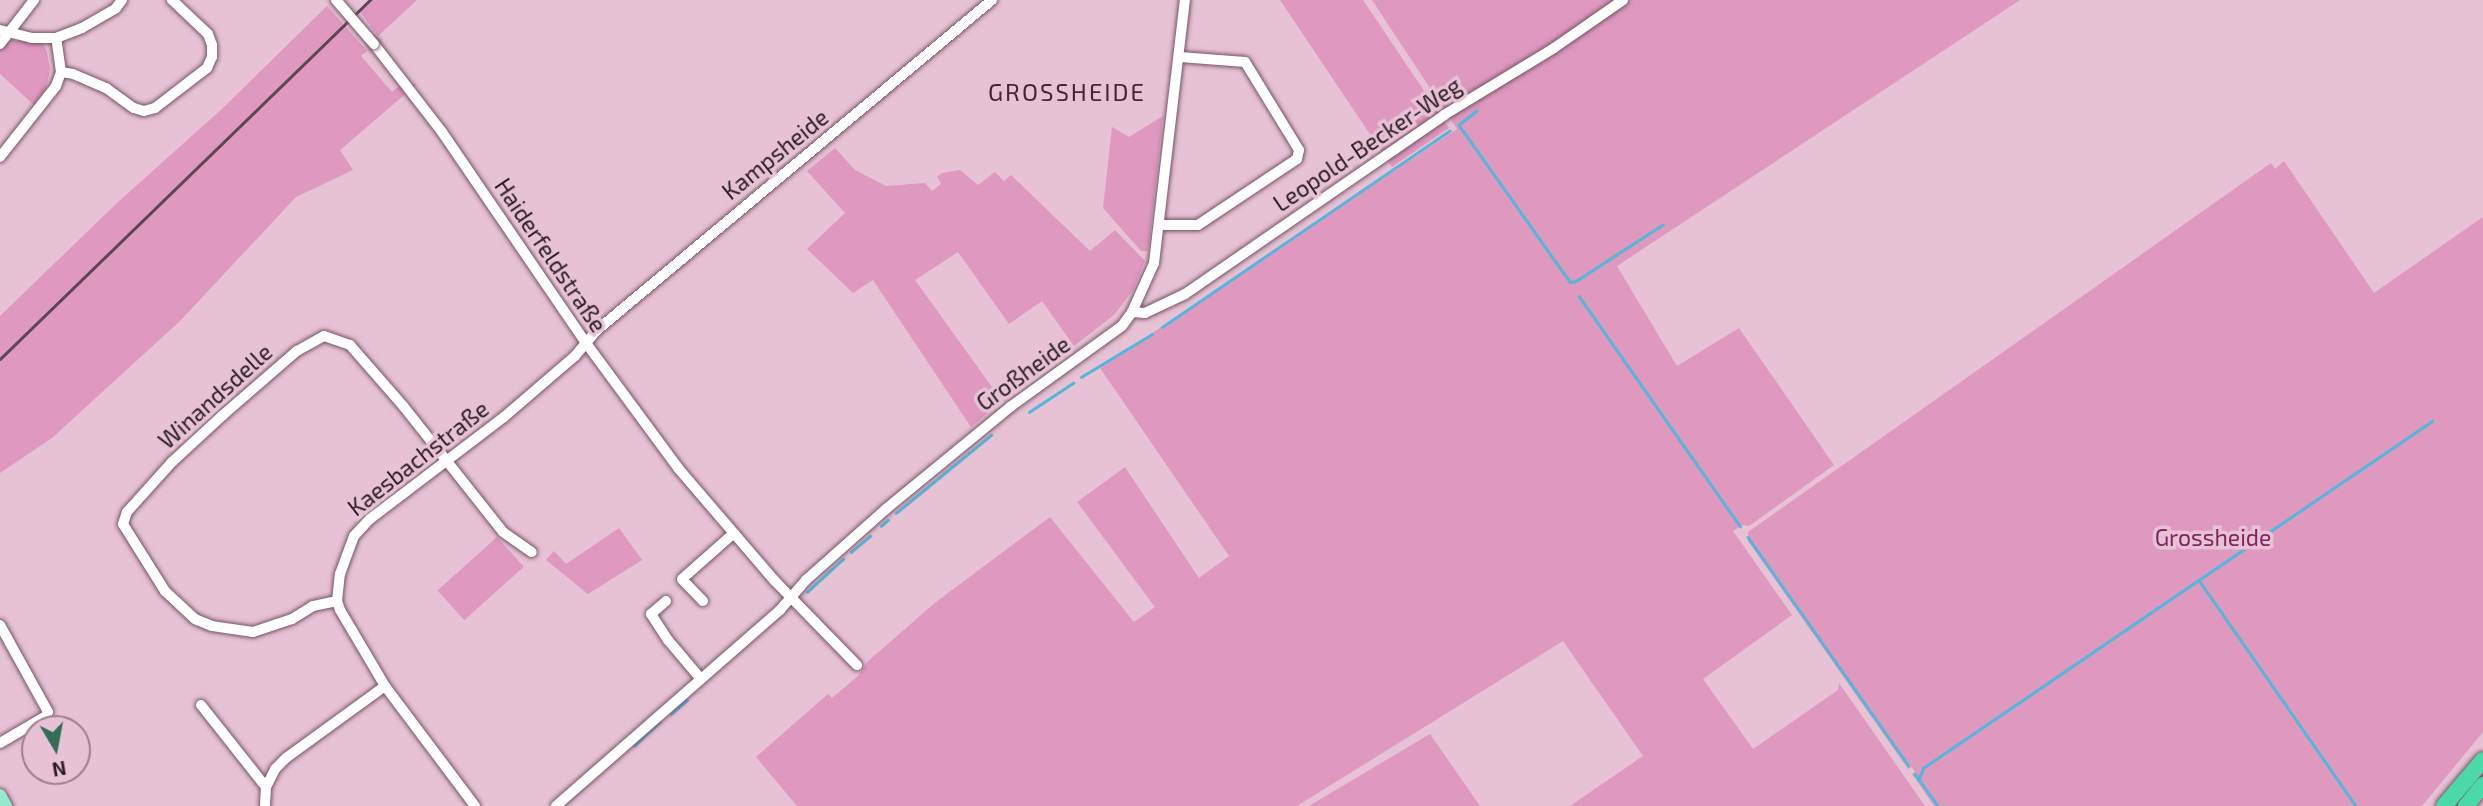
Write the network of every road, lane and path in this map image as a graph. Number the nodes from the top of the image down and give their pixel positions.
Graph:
1 (34, 0) edge
2 (122, 0) edge
3 (172, 0) edge
4 (336, 0) edge
5 (992, 0) edge
6 (1185, 0) edge
7 (1623, 0) edge
8 (5, 31) edge
9 (56, 38) junction
10 (0, 44) edge
11 (1180, 57) junction
12 (61, 72) junction
13 (0, 157) edge
14 (1159, 225) junction
15 (1132, 312) junction
16 (586, 343) junction
17 (446, 462) junction
18 (734, 533) junction
19 (532, 552) dead end
20 (790, 596) junction
21 (337, 601) junction
22 (666, 601) dead end
23 (703, 601) dead end
24 (0, 625) edge
25 (857, 665) dead end
26 (701, 678) junction
27 (385, 685) junction
28 (201, 705) dead end
29 (0, 743) edge
30 (2483, 760) edge
31 (2483, 785) edge
32 (266, 787) junction
33 (0, 795) edge
34 (6, 806) edge
35 (265, 806) edge
36 (475, 806) edge
37 (556, 806) edge
38 (2444, 806) edge
39 (2466, 806) edge

1 - 8 street
2 - 9 street
3 - 12 street
4 - 16 street, Haiderfeldstraße, bridge
5 - 16 street, Kampsheide
6 - 11 street, Großheide
7 - 15 street, Leopold-Becker-Weg
8 - 9 street
8 - 10 street
9 - 12 street
11 - 14 street, Großheide
11 - 14 street
12 - 13 street
14 - 15 street, Großheide
15 - 20 street, Großheide
16 - 17 street, Kaesbachstraße
16 - 18 street, Haiderfeldstraße
17 - 19 street, Winandsdelle
17 - 21 street, Kaesbachstraße
17 - 21 street, Winandsdelle
18 - 20 street, Haiderfeldstraße
18 - 23 street
20 - 25 street, Haiderfeldstraße
20 - 26 street, Großheide
21 - 27 street
22 - 26 street
24 - 29 street
26 - 37 street, Großheide
27 - 32 street
27 - 36 street
28 - 32 street
30 - 38 highway
31 - 39 highway
32 - 35 street
33 - 34 main road

